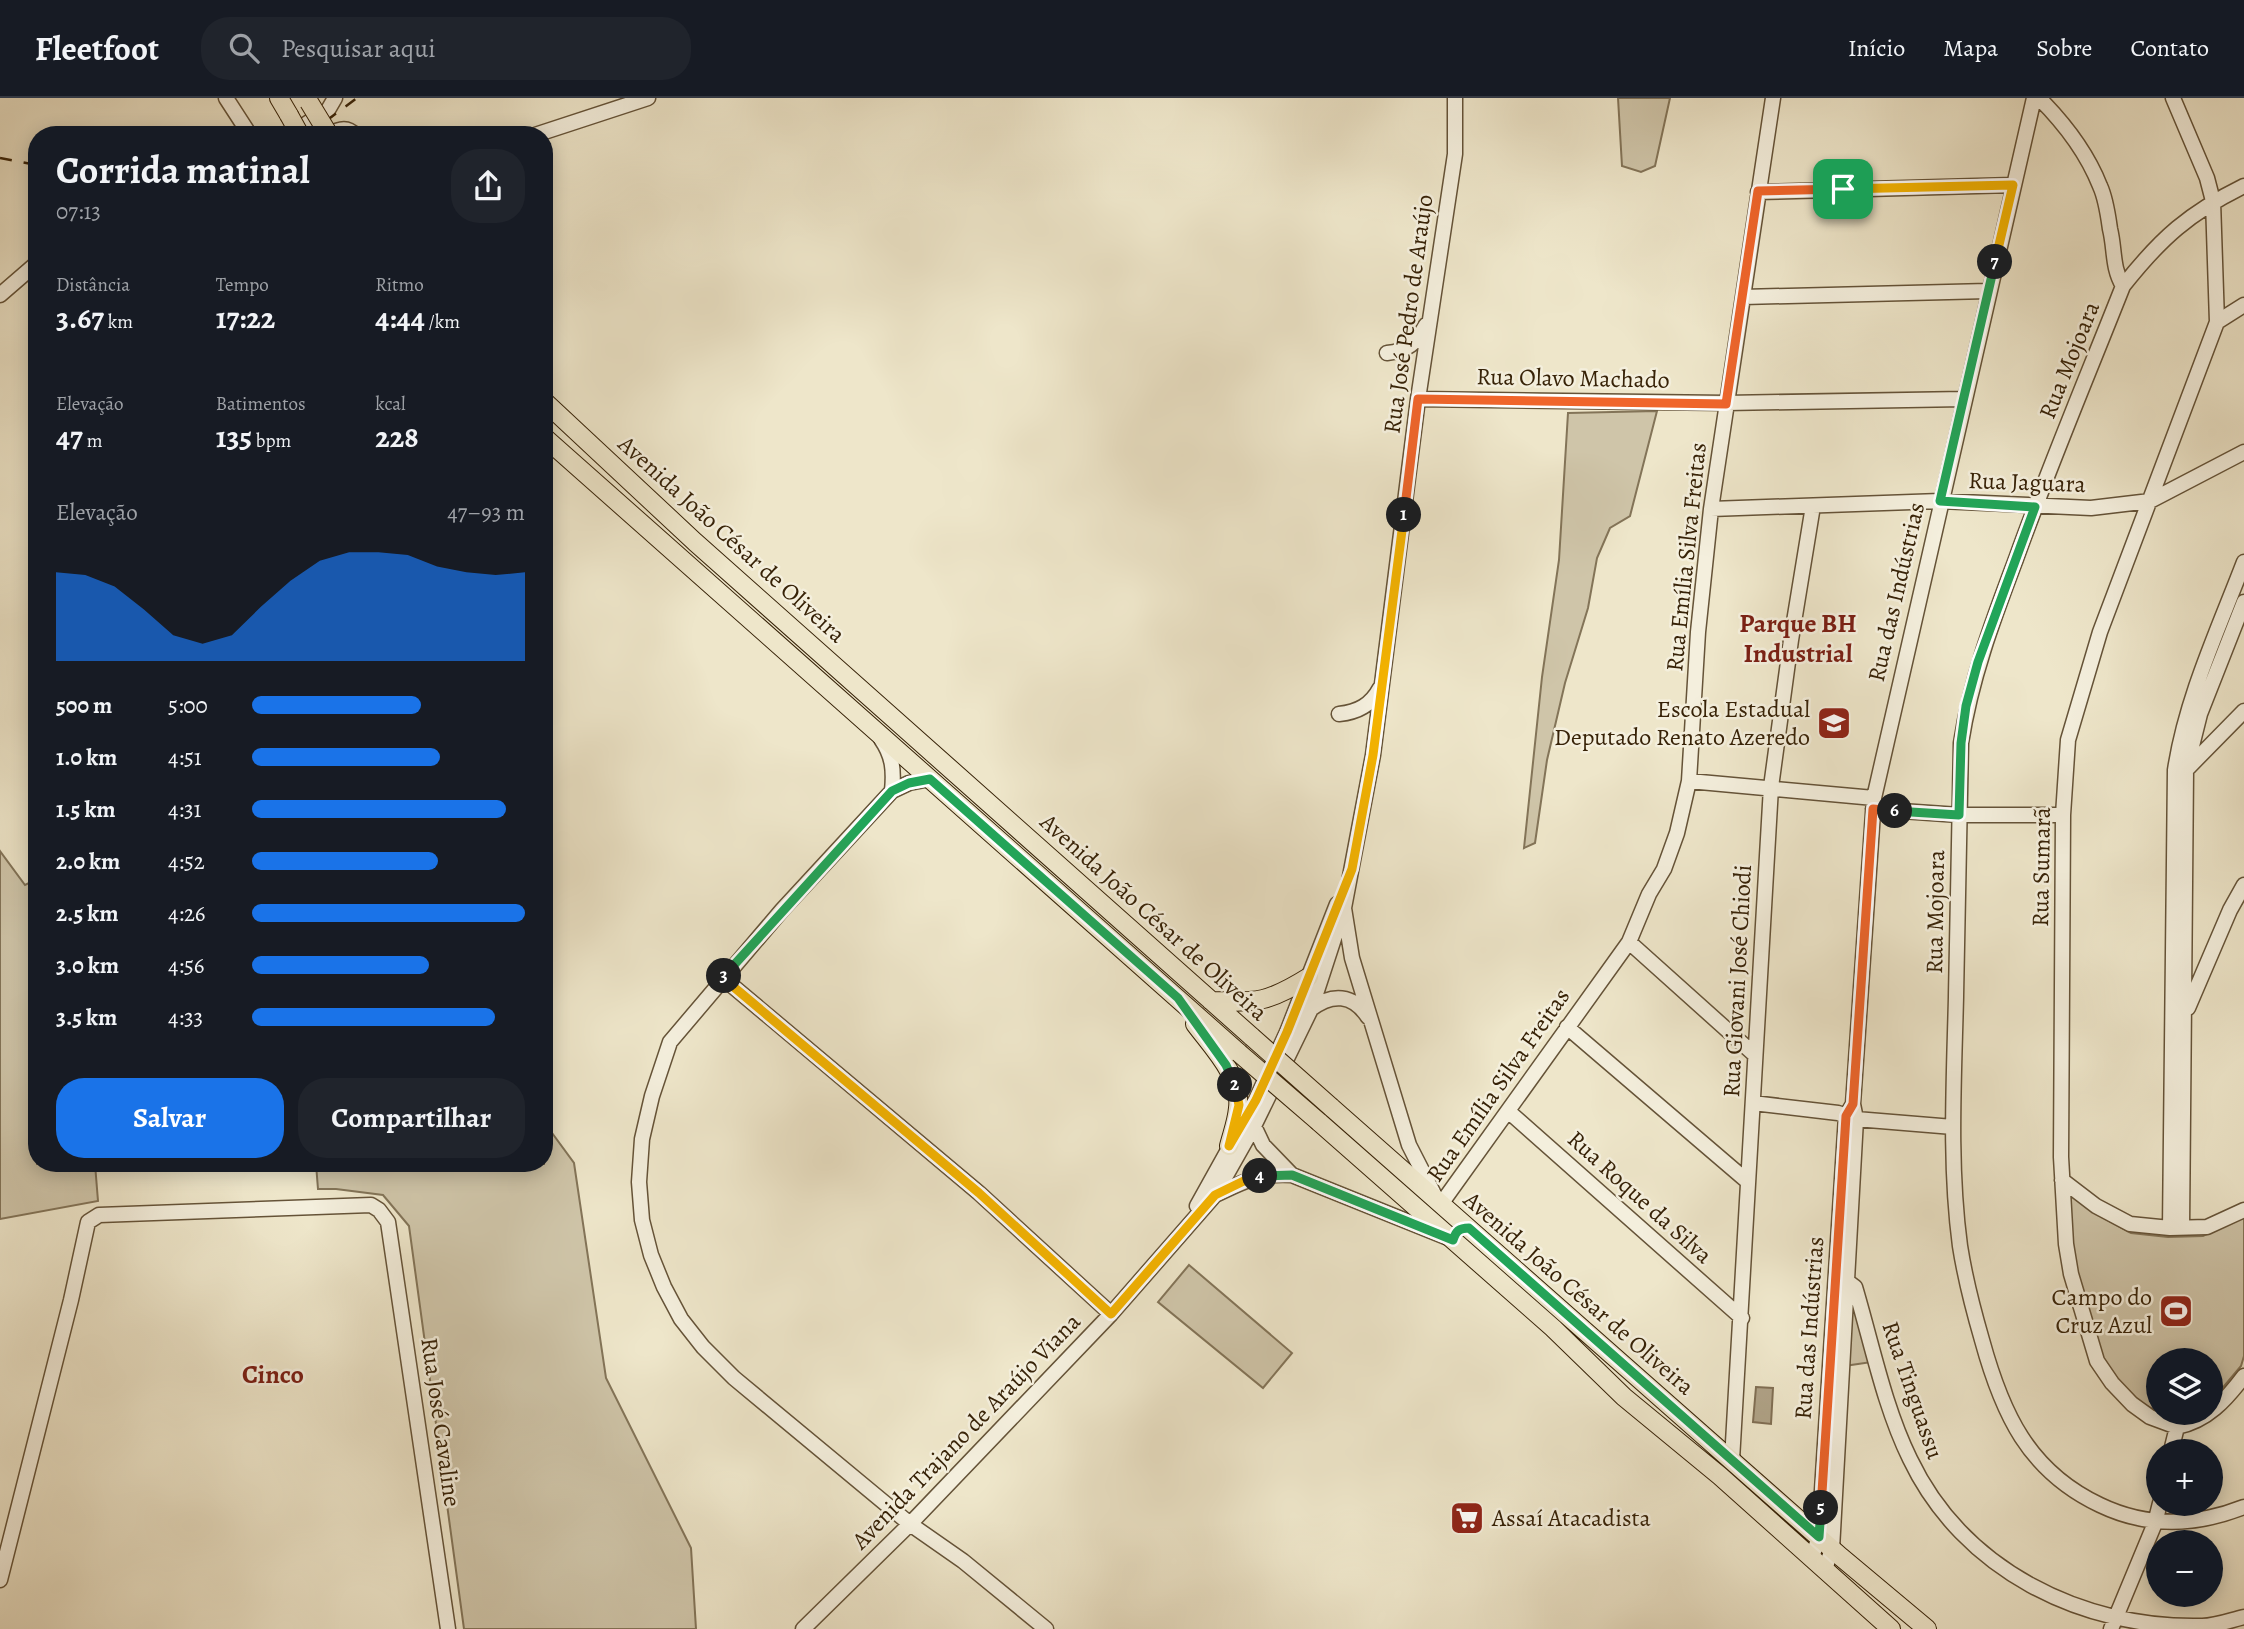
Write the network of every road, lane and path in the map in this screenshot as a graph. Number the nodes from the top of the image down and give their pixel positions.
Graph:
1 (226, 98) edge
2 (279, 98) edge
3 (335, 98) edge
4 (648, 98) edge
5 (1455, 98) edge
6 (1773, 98) edge
7 (2036, 98) edge
8 (2173, 98) edge
9 (307, 100) edge
10 (244, 126) edge
11 (295, 126) edge
12 (303, 126) edge
13 (323, 126) edge
14 (553, 129) edge
15 (2013, 185) junction
16 (2244, 186) edge
17 (1758, 191) junction
18 (2213, 201) junction
19 (28, 270) edge
20 (2123, 286) junction
21 (1988, 291) junction
22 (0, 295) edge
23 (1742, 297) junction
24 (2244, 305) edge
25 (1430, 318) junction
26 (2217, 322) junction
27 (1387, 353) dead end
28 (1418, 399) junction
29 (1964, 399) junction
30 (1726, 404) junction
31 (553, 409) edge
32 (553, 446) edge
33 (2244, 452) edge
34 (1940, 501) junction
35 (2150, 501) junction
36 (1813, 506) junction
37 (2035, 507) junction
38 (1711, 509) junction
39 (2244, 562) edge
40 (2244, 603) edge
41 (1382, 684) junction
42 (2244, 711) edge
43 (1339, 714) dead end
44 (875, 730) junction
45 (2186, 770) junction
46 (930, 779) junction
47 (1689, 781) junction
48 (2174, 786) junction
49 (1771, 787) junction
50 (892, 791) junction
51 (1873, 804) junction
52 (1959, 815) junction
53 (2063, 815) junction
54 (1352, 869) junction
55 (2244, 886) edge
56 (1342, 890) joint
57 (1344, 908) junction
58 (1629, 942) junction
59 (1326, 968) junction
60 (1309, 977) junction
61 (723, 978) junction
62 (1359, 980) junction
63 (1178, 998) junction
64 (1211, 1001) junction
65 (1311, 1009) junction
66 (1370, 1021) junction
67 (2184, 1022) junction
68 (1567, 1027) junction
69 (1755, 1055) junction
70 (1270, 1069) junction
71 (1753, 1103) junction
72 (2177, 1106) junction
73 (1508, 1111) junction
74 (1852, 1113) junction
75 (1254, 1126) junction
76 (1954, 1127) junction
77 (1409, 1145) junction
78 (1229, 1146) junction
79 (1386, 1156) junction
80 (1292, 1175) junction
81 (2062, 1180) junction
82 (1747, 1181) junction
83 (1215, 1195) junction
84 (1439, 1202) junction
85 (2244, 1210) edge
86 (1185, 1228) junction
87 (1469, 1228) junction
88 (2176, 1228) junction
89 (1453, 1240) junction
90 (1840, 1280) junction
91 (1111, 1314) junction
92 (1742, 1318) junction
93 (2244, 1376) edge
94 (2176, 1427) junction
95 (2174, 1439) edge
96 (1732, 1460) junction
97 (2244, 1507) edge
98 (2157, 1516) edge
99 (2155, 1523) junction
100 (910, 1524) junction
101 (1826, 1543) junction
102 (1818, 1563) junction
103 (0, 1580) edge
104 (2244, 1617) edge
105 (2114, 1624) edge
106 (1887, 1628) edge
107 (448, 1629) edge
108 (803, 1629) edge
109 (1046, 1629) edge
110 (1927, 1629) edge

1 - 10 street
2 - 11 main road, bridge
3 - 12 street
4 - 14 street
5 - 25 street, Rua José Pedro de Araújo
6 - 17 street, Rua Emília Silva Freitas
7 - 15 street, Rua das Indústrias
7 - 20 street, Rua Mojoara
8 - 18 street
9 - 13 main road, bridge
15 - 17 street
15 - 21 street, Rua das Indústrias
16 - 18 street
17 - 23 street, Rua Emília Silva Freitas
18 - 20 street
18 - 26 street
19 - 22 street
20 - 37 street, Rua Mojoara
21 - 23 street
21 - 29 street, Rua das Indústrias
23 - 30 street, Rua Emília Silva Freitas
24 - 26 street
25 - 27 street
25 - 28 street, Rua José Pedro de Araújo
26 - 35 street, Rua Sumarã
28 - 30 street, Rua Olavo Machado
28 - 41 street, Rua José Pedro de Araújo
29 - 30 street, Rua Olavo Machado
29 - 34 street, Rua das Indústrias
30 - 38 street, Rua Emília Silva Freitas
31 - 64 main road, Avenida João César de Oliveira
32 - 44 main road, Avenida João César de Oliveira
33 - 35 street, Rua Jaguara
34 - 36 street, Rua Jaguara
34 - 37 street, Rua Jaguara
34 - 51 street, Rua das Indústrias
35 - 37 street, Rua Jaguara
35 - 53 street, Rua Sumarã
36 - 38 street, Rua Jaguara
36 - 49 street, Rua Giovani José Chiodi
37 - 52 street, Rua Mojoara
38 - 47 street, Rua Emília Silva Freitas
39 - 48 street
40 - 45 street
41 - 43 street
41 - 54 street, Rua José Pedro de Araújo
42 - 45 street
44 - 46 main road, Avenida João César de Oliveira
44 - 50 street
45 - 48 street
45 - 67 street
46 - 50 street
46 - 63 main road, Avenida João César de Oliveira
47 - 49 street
47 - 58 street, Rua Emília Silva Freitas
48 - 72 street
49 - 51 street
49 - 69 street, Rua Giovani José Chiodi
50 - 61 street
51 - 52 street
51 - 74 street, Rua das Indústrias
52 - 53 street
52 - 76 street, Rua Mojoara
53 - 81 street, Rua Sumarã
54 - 56 street, Rua José Pedro de Araújo
54 - 57 street, Rua José Pedro de Araújo
55 - 67 street
56 - 60 street, Avenida Trajano de Araújo Viana
57 - 59 street, Avenida Trajano de Araújo Viana
57 - 62 street, Rua José Pedro de Araújo
58 - 68 street, Rua Emília Silva Freitas
58 - 69 street
59 - 60 street
59 - 62 street
59 - 65 street, Avenida Trajano de Araújo Viana
60 - 64 main road
60 - 70 street, Avenida Trajano de Araújo Viana
61 - 91 street
61 - 100 street
62 - 66 street, Rua José Pedro de Araújo
63 - 78 main road
63 - 89 main road, Avenida João César de Oliveira, bridge
64 - 79 main road, Avenida João César de Oliveira, bridge
65 - 66 street
65 - 75 street, Avenida Trajano de Araújo Viana
66 - 77 street, Rua José Pedro de Araújo
67 - 72 street
68 - 73 street, Rua Emília Silva Freitas
68 - 82 street
69 - 71 street, Rua Giovani José Chiodi
70 - 75 street
70 - 78 street, Avenida Trajano de Araújo Viana
71 - 74 street
71 - 82 street, Rua Giovani José Chiodi
72 - 88 street
73 - 84 street, Rua Emília Silva Freitas
73 - 92 street, Rua Roque da Silva
74 - 76 street
74 - 90 street, Rua das Indústrias
75 - 80 street
75 - 83 street, Avenida Trajano de Araújo Viana
76 - 99 street, Rua Mojoara
77 - 79 street
77 - 84 street, Rua José Pedro de Araújo
78 - 86 street, Avenida Trajano de Araújo Viana
79 - 84 main road, Avenida João César de Oliveira
80 - 83 street, Avenida Trajano de Araújo Viana
80 - 89 street, Avenida Trajano de Araújo Viana
81 - 88 street
81 - 94 street, Rua Sumarã
82 - 92 street, Rua Giovani José Chiodi
83 - 86 street, Avenida Trajano de Araújo Viana
84 - 87 main road, Avenida João César de Oliveira
85 - 88 street
86 - 91 street, Avenida Trajano de Araújo Viana
87 - 89 main road
87 - 96 main road, Avenida João César de Oliveira
89 - 102 main road, Avenida João César de Oliveira
90 - 101 street, Rua das Indústrias
90 - 105 street, Rua Tinguassu
91 - 100 street, Avenida Trajano de Araújo Viana
92 - 96 street, Rua Giovani José Chiodi
93 - 94 street
94 - 95 street
96 - 101 main road, Avenida João César de Oliveira
97 - 99 street, Rua Mojoara
98 - 99 street
99 - 105 street
100 - 108 street, Avenida Trajano de Araújo Viana
100 - 109 street
101 - 102 street, Rua das Indústrias
101 - 110 main road, Avenida João César de Oliveira
102 - 106 main road, Avenida João César de Oliveira
103 - 107 street, Rua José Cavaline
104 - 105 street, Rua Tinguassu

